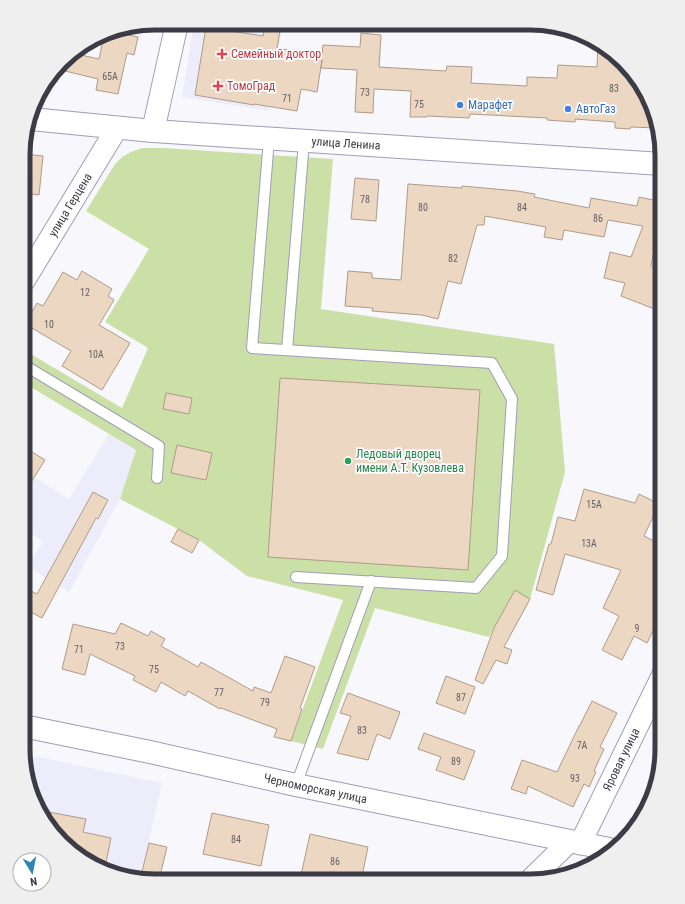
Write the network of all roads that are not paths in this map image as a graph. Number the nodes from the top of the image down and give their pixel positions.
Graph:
1 (175, 30) edge
2 (36, 119) edge
3 (117, 128) junction
4 (153, 131) junction
5 (269, 139) junction
6 (304, 141) junction
7 (655, 164) edge
8 (30, 271) edge
9 (287, 350) junction
10 (30, 369) edge
11 (157, 478) dead end
12 (296, 576) dead end
13 (371, 581) junction
14 (655, 689) edge
15 (30, 727) edge
16 (296, 785) junction
17 (575, 843) junction
18 (604, 849) edge
19 (538, 873) edge

1 - 4 street
2 - 3 street, улица Ленина
3 - 4 street, улица Ленина
3 - 8 street, улица Герцена
4 - 5 street, улица Ленина
5 - 6 street, улица Ленина
5 - 9 lane
6 - 7 street, улица Ленина
6 - 9 lane
9 - 13 lane
10 - 11 lane
12 - 13 lane
13 - 16 lane
14 - 17 street, Яровая улица
15 - 16 street, Черноморская улица
16 - 17 street, Черноморская улица
17 - 18 street, Черноморская улица
17 - 19 street, Яровая улица

